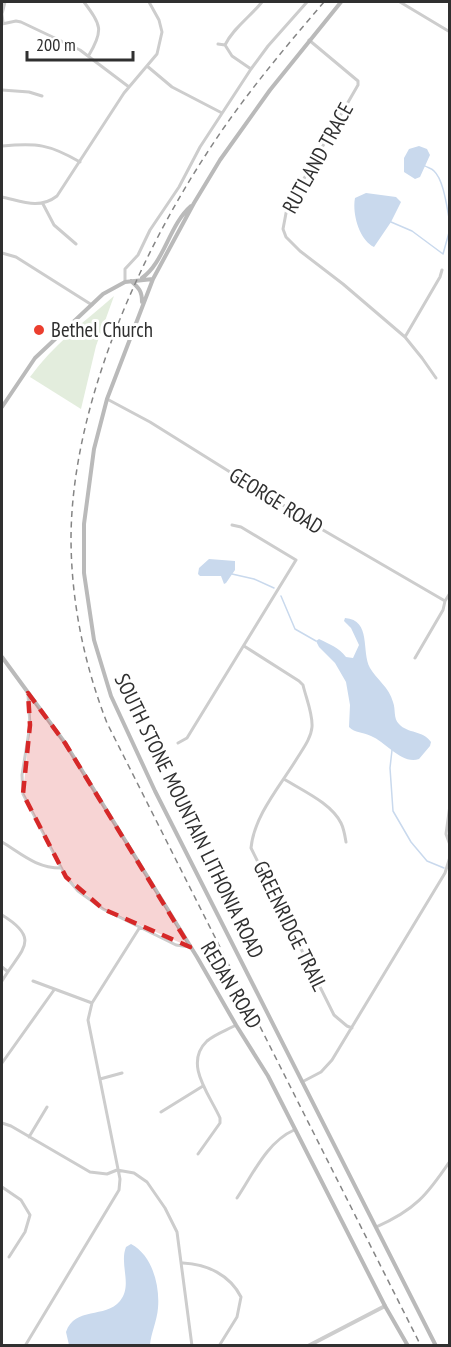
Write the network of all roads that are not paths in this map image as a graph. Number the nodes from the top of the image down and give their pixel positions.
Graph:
1 (5, 2) edge
2 (84, 2) edge
3 (149, 2) edge
4 (262, 2) edge
5 (307, 2) edge
6 (341, 2) edge
7 (400, 2) edge
8 (2, 23) edge
9 (450, 32) edge
10 (309, 40) junction
11 (219, 44) dead end
12 (225, 45) junction
13 (89, 55) junction
14 (147, 66) junction
15 (251, 69) junction
16 (129, 87) junction
17 (2, 90) edge
18 (42, 96) dead end
19 (222, 113) junction
20 (2, 146) edge
21 (80, 162) junction
22 (2, 197) edge
23 (194, 203) junction
24 (44, 204) junction
25 (76, 244) dead end
26 (2, 253) edge
27 (442, 270) dead end
28 (140, 279) junction
29 (153, 279) junction
30 (128, 281) junction
31 (92, 304) junction
32 (142, 305) junction
33 (405, 338) junction
34 (436, 378) dead end
35 (108, 399) junction
36 (2, 406) edge
37 (232, 525) dead end
38 (450, 593) edge
39 (445, 601) junction
40 (244, 646) junction
41 (2, 657) edge
42 (415, 658) dead end
43 (28, 693) junction
44 (178, 743) dead end
45 (284, 779) junction
46 (450, 805) edge
47 (2, 842) edge
48 (346, 842) dead end
49 (450, 845) edge
50 (450, 857) edge
51 (61, 868) junction
52 (2, 915) edge
53 (140, 927) junction
54 (190, 947) junction
55 (2, 968) edge
56 (7, 971) junction
57 (2, 981) edge
58 (33, 981) dead end
59 (54, 990) junction
60 (93, 1003) junction
61 (236, 1025) junction
62 (352, 1028) junction
63 (2, 1063) edge
64 (122, 1073) dead end
65 (100, 1078) junction
66 (302, 1082) junction
67 (203, 1086) junction
68 (47, 1107) dead end
69 (161, 1112) dead end
70 (2, 1123) edge
71 (294, 1130) junction
72 (29, 1137) junction
73 (198, 1154) dead end
74 (450, 1161) edge
75 (117, 1170) junction
76 (2, 1187) edge
77 (237, 1198) dead end
78 (376, 1227) junction
79 (9, 1257) dead end
80 (183, 1263) junction
81 (385, 1306) junction
82 (25, 1346) edge
83 (192, 1346) edge
84 (219, 1346) edge
85 (308, 1346) edge
86 (408, 1346) edge
87 (436, 1346) edge

1 - 8 street
2 - 13 street
3 - 14 street
4 - 12 street
5 - 15 street
6 - 10 main road, SOUTH STONE MOUNTAIN LITHONIA ROAD
7 - 9 street
8 - 13 street
10 - 23 main road, SOUTH STONE MOUNTAIN LITHONIA ROAD
10 - 33 street, RUTLAND TRACE
11 - 12 street
12 - 15 street
13 - 16 street
14 - 16 street
14 - 19 street
15 - 19 street
16 - 21 street
17 - 18 street
19 - 30 street
20 - 21 street
21 - 24 street
22 - 24 street
23 - 28 main road
23 - 29 main road, SOUTH STONE MOUNTAIN LITHONIA ROAD
24 - 25 street
26 - 31 street
27 - 33 street
28 - 29 main road
28 - 30 main road
29 - 32 main road, SOUTH STONE MOUNTAIN LITHONIA ROAD
30 - 31 main road
30 - 32 main road
31 - 36 main road
32 - 35 main road, SOUTH STONE MOUNTAIN LITHONIA ROAD
33 - 34 street, RUTLAND TRACE
35 - 39 street, GEORGE ROAD
35 - 66 main road, SOUTH STONE MOUNTAIN LITHONIA ROAD
37 - 40 street
38 - 39 street
39 - 42 street
40 - 44 street
40 - 45 street, GREENRIDGE TRAIL
41 - 43 main road, REDAN ROAD
43 - 51 street
43 - 54 main road, REDAN ROAD
45 - 48 street
45 - 62 street, GREENRIDGE TRAIL
46 - 49 street
47 - 51 street
50 - 62 street
51 - 53 street
52 - 56 street
53 - 54 street
53 - 60 street
54 - 61 main road, REDAN ROAD
55 - 56 street
56 - 57 street
58 - 59 street
59 - 60 street
59 - 63 street
60 - 65 street
61 - 67 street
61 - 71 main road, REDAN ROAD
62 - 66 street
64 - 65 street
65 - 75 street
66 - 78 main road, SOUTH STONE MOUNTAIN LITHONIA ROAD
67 - 69 street
67 - 73 street
68 - 72 street
70 - 72 street
71 - 77 street
71 - 81 main road, REDAN ROAD
72 - 75 street
74 - 78 street
75 - 80 street
75 - 82 street
76 - 79 street
78 - 87 main road, SOUTH STONE MOUNTAIN LITHONIA ROAD
80 - 83 street
80 - 84 street
81 - 85 street
81 - 86 main road, REDAN ROAD

